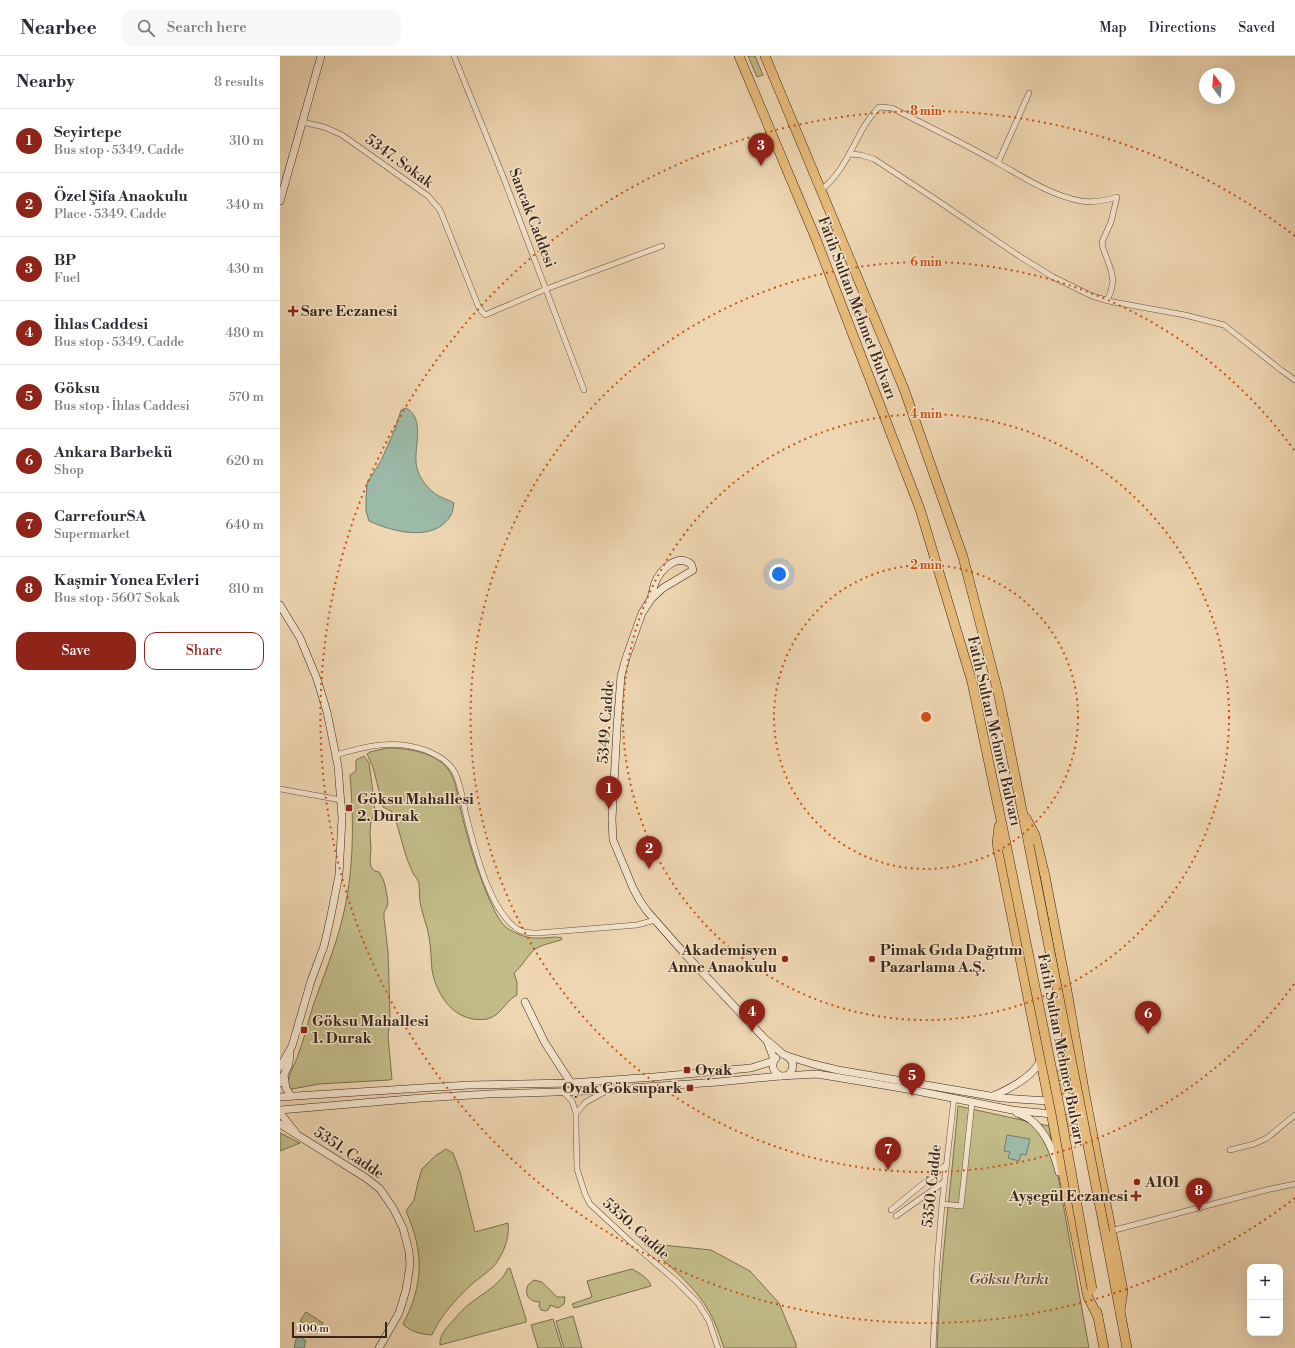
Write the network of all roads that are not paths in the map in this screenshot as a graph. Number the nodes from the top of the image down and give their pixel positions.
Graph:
1 (320, 56) edge
2 (454, 56) edge
3 (739, 56) edge
4 (765, 56) edge
5 (1029, 93) dead end
6 (302, 122) junction
7 (850, 154) junction
8 (998, 163) junction
9 (821, 190) junction
10 (280, 201) edge
11 (662, 246) dead end
12 (546, 289) junction
13 (1107, 301) junction
14 (1295, 380) edge
15 (584, 390) dead end
16 (651, 599) junction
17 (280, 605) edge
18 (336, 755) junction
19 (280, 789) edge
20 (342, 800) junction
21 (1022, 810) junction
22 (1000, 814) junction
23 (655, 920) junction
24 (524, 1002) dead end
25 (767, 1041) junction
26 (290, 1051) junction
27 (786, 1056) junction
28 (774, 1060) junction
29 (1042, 1062) junction
30 (1079, 1062) junction
31 (280, 1067) edge
32 (284, 1075) junction
33 (788, 1075) junction
34 (780, 1076) junction
35 (280, 1083) edge
36 (571, 1083) junction
37 (610, 1089) junction
38 (560, 1092) junction
39 (1085, 1095) junction
40 (292, 1096) junction
41 (993, 1096) junction
42 (280, 1097) edge
43 (954, 1098) junction
44 (1049, 1101) junction
45 (972, 1102) junction
46 (1088, 1107) junction
47 (287, 1109) edge
48 (1012, 1110) junction
49 (280, 1113) edge
50 (576, 1113) junction
51 (1052, 1114) junction
52 (1295, 1115) edge
53 (282, 1122) edge
54 (1093, 1138) junction
55 (1058, 1144) junction
56 (1230, 1150) dead end
57 (946, 1165) junction
58 (944, 1182) junction
59 (1295, 1184) edge
60 (942, 1204) junction
61 (891, 1210) dead end
62 (1072, 1214) junction
63 (896, 1216) dead end
64 (1111, 1230) junction
65 (1120, 1311) junction
66 (1098, 1317) junction
67 (379, 1348) edge
68 (718, 1348) edge
69 (933, 1348) edge
70 (1104, 1348) edge
71 (1128, 1348) edge

1 - 6 main road
2 - 12 street, Sancak Caddesi
3 - 22 highway, Fatih Sultan Mehmet Bulvarı
4 - 9 highway, Fatih Sultan Mehmet Bulvarı
5 - 8 street
6 - 10 main road
6 - 12 street, 5347. Sokak
7 - 8 street
7 - 9 street
7 - 13 street
8 - 13 street
9 - 21 highway, Fatih Sultan Mehmet Bulvarı
11 - 12 street
12 - 15 street, Sancak Caddesi
13 - 14 street
16 - 16 main road, 5349. Cadde
16 - 23 main road, 5349. Cadde
17 - 18 main road
18 - 20 main road
18 - 23 street
19 - 20 street
20 - 26 main road
21 - 30 highway
21 - 65 highway, Fatih Sultan Mehmet Bulvarı, bridge
22 - 29 highway
22 - 66 highway, Fatih Sultan Mehmet Bulvarı, bridge
23 - 25 main road, 5349. Cadde
24 - 36 main road
25 - 27 main road
25 - 28 main road, 5349. Cadde
26 - 31 main road
26 - 32 main road
27 - 28 main road
27 - 33 main road
27 - 41 main road
28 - 34 main road
28 - 36 main road
29 - 30 highway
29 - 41 main road
29 - 44 highway
30 - 39 highway
32 - 35 main road
32 - 40 main road
33 - 34 main road
33 - 43 main road
34 - 37 main road
36 - 40 main road
37 - 38 main road
37 - 50 street
38 - 47 main road
38 - 50 street, 5350. Cadde
39 - 44 highway
39 - 46 highway
40 - 42 main road
41 - 44 main road
43 - 45 main road
43 - 57 street, 5350. Cadde
44 - 51 highway
45 - 48 main road
45 - 60 street
46 - 51 highway
46 - 54 highway
47 - 53 main road
48 - 51 main road
48 - 62 main road
49 - 53 main road, 5351. Cadde
50 - 68 street, 5350. Cadde
51 - 55 highway
52 - 56 street
53 - 67 main road, 5351. Cadde
54 - 55 highway
54 - 64 highway
55 - 62 highway
57 - 58 street, 5350. Cadde
57 - 61 street
58 - 60 street, 5350. Cadde
58 - 63 street
59 - 64 street
60 - 69 street, 5350. Cadde
62 - 66 highway
64 - 65 highway
65 - 71 highway, Fatih Sultan Mehmet Bulvarı
66 - 70 highway, Fatih Sultan Mehmet Bulvarı

